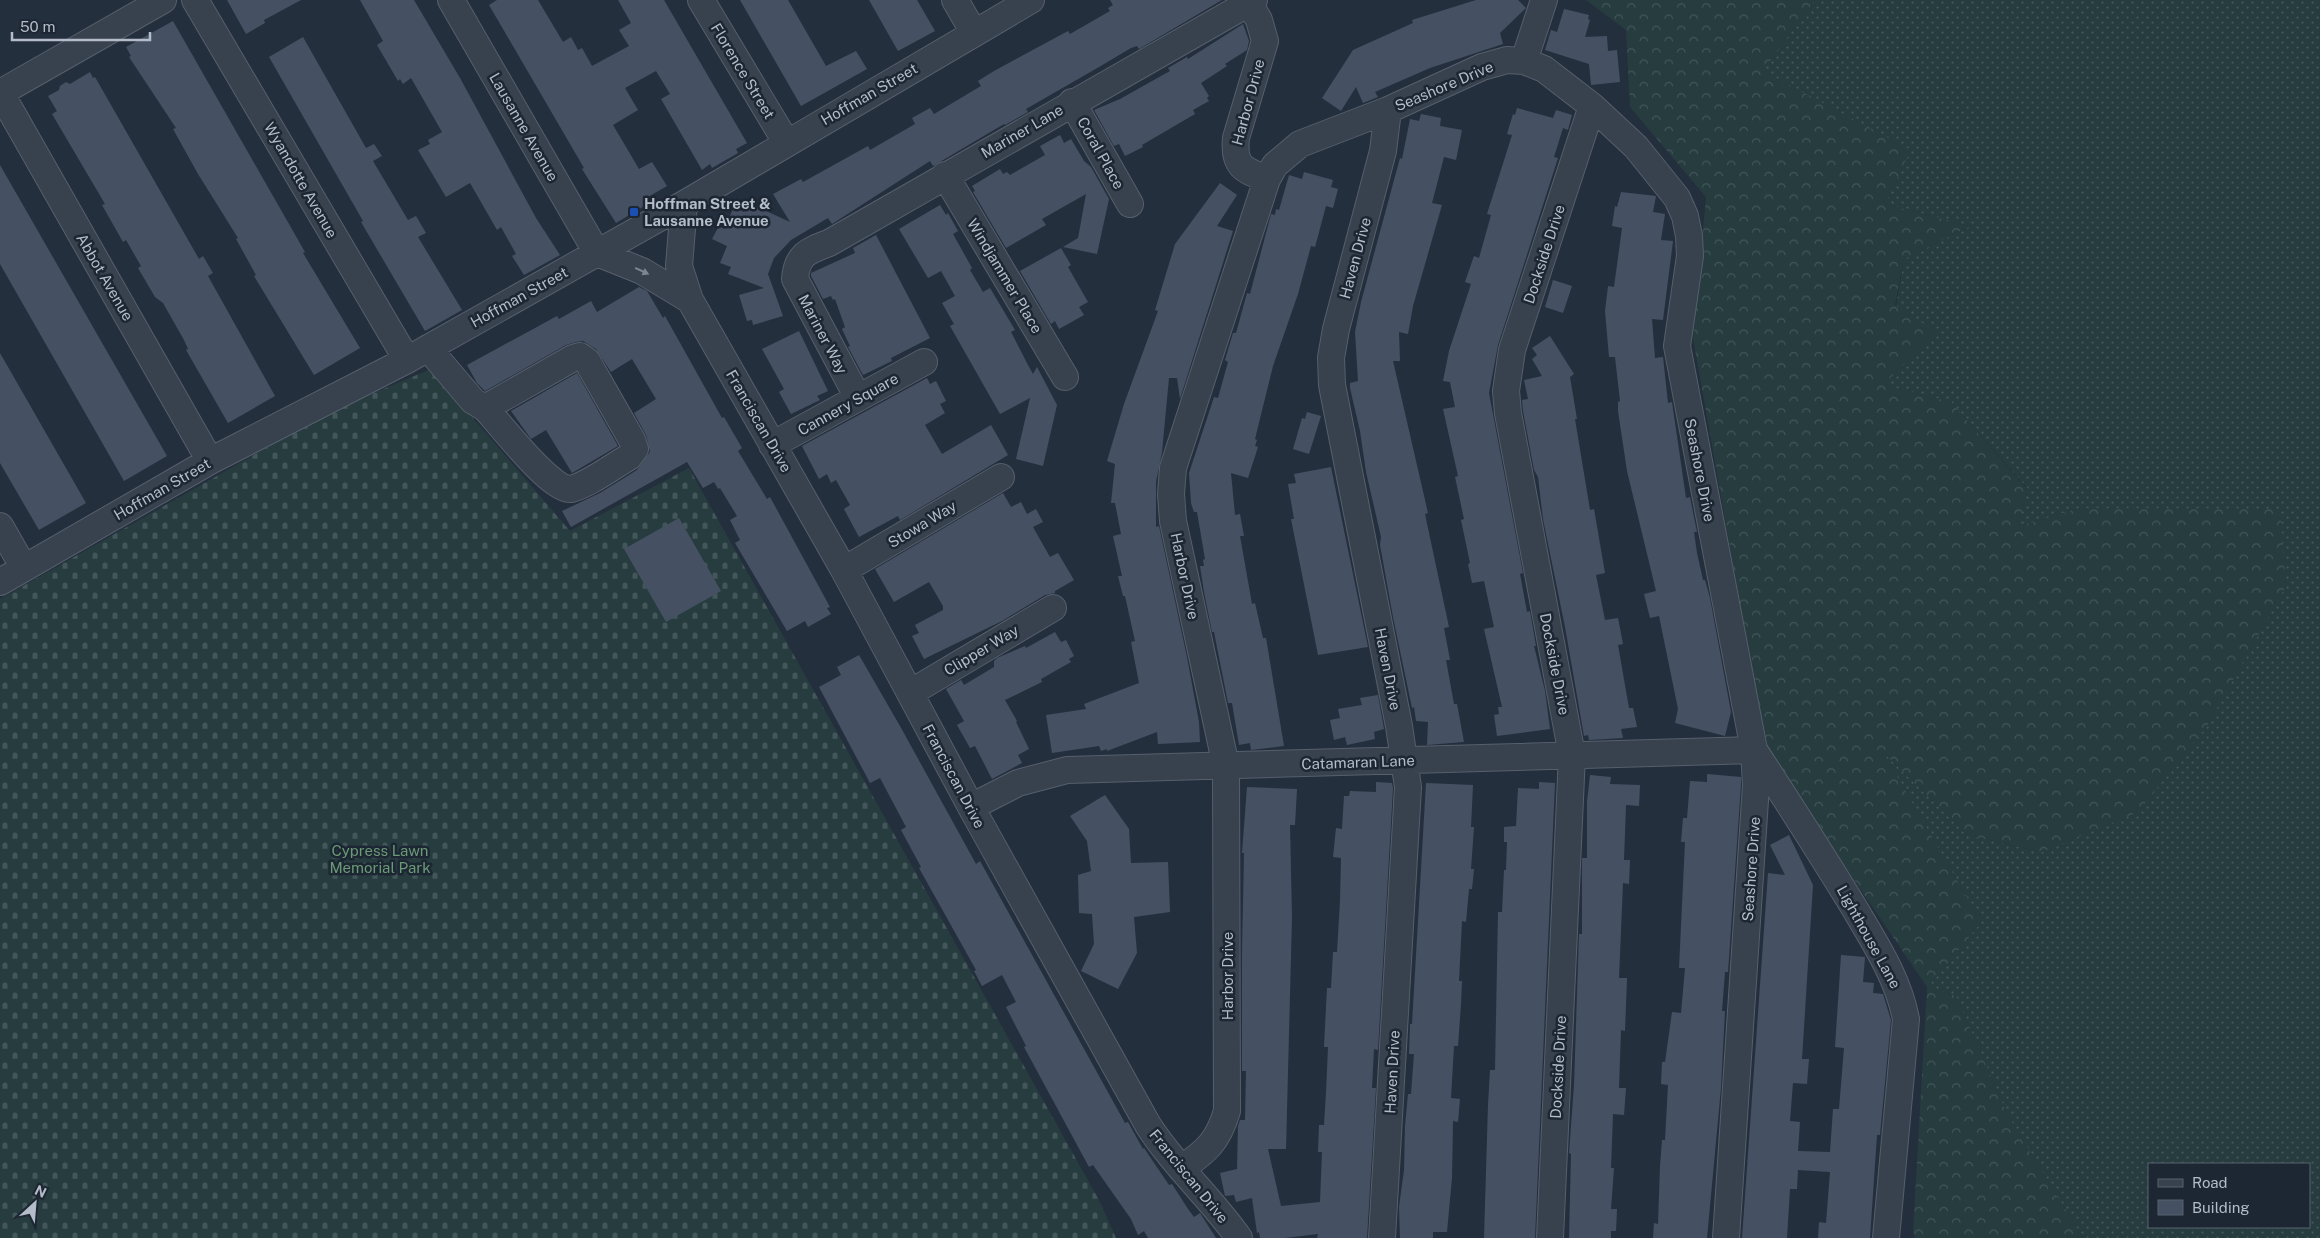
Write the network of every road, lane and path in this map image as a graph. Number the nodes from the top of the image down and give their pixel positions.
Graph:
1 (163, 0) edge
2 (195, 0) edge
3 (452, 0) edge
4 (701, 0) edge
5 (955, 0) edge
6 (1030, 0) edge
7 (1544, 0) edge
8 (1252, 2) edge
9 (974, 33) junction
10 (1524, 60) junction
11 (0, 93) edge
12 (1072, 102) junction
13 (1592, 106) junction
14 (1388, 110) junction
15 (786, 142) junction
16 (945, 175) junction
17 (1267, 179) junction
18 (684, 204) junction
19 (1130, 204) dead end
20 (597, 253) junction
21 (796, 267) joint
22 (690, 300) junction
23 (418, 354) junction
24 (924, 362) dead end
25 (1065, 377) dead end
26 (858, 398) junction
27 (485, 408) junction
28 (772, 445) junction
29 (210, 461) junction
30 (1001, 477) dead end
31 (0, 526) edge
32 (24, 568) junction
33 (844, 570) junction
34 (0, 582) edge
35 (1053, 608) dead end
36 (910, 692) junction
37 (1754, 750) junction
38 (1572, 755) junction
39 (1406, 760) junction
40 (1226, 766) junction
41 (971, 807) junction
42 (1182, 1168) junction
43 (1239, 1238) edge
44 (1382, 1238) edge
45 (1550, 1238) edge
46 (1726, 1238) edge
47 (1886, 1238) edge

1 - 11 street
2 - 23 street, Wyandotte Avenue
3 - 20 street, Lausanne Avenue
4 - 15 street, Florence Street
5 - 9 street
6 - 9 street, Hoffman Street
7 - 10 street
8 - 12 street, Mariner Lane
8 - 17 street, Harbor Drive
9 - 15 street, Hoffman Street
10 - 13 street, Seashore Drive
10 - 14 street, Seashore Drive
11 - 29 street, Abbot Avenue
12 - 16 street, Mariner Lane
12 - 19 street, Coral Place
13 - 37 street, Seashore Drive
13 - 38 street, Dockside Drive
14 - 17 street, Seashore Drive
14 - 39 street, Haven Drive
15 - 18 street, Hoffman Street
16 - 21 street, Mariner Lane
16 - 25 street, Windjammer Place
17 - 40 street, Harbor Drive
18 - 20 street, Hoffman Street
18 - 22 street, Franciscan Drive
20 -> 22 street, Franciscan Drive
20 - 23 street, Hoffman Street
21 - 26 street, Mariner Way
22 - 28 street, Franciscan Drive
23 - 27 street, Wyandotte Avenue
23 - 29 street, Hoffman Street
24 - 26 street, Cannery Square
26 - 28 street, Cannery Square
27 - 27 street, Wyandotte Avenue
28 - 33 street, Franciscan Drive
29 - 32 street, Hoffman Street
30 - 33 street, Stowa Way
31 - 32 street
32 - 34 street, Hoffman Street
33 - 36 street, Franciscan Drive
35 - 36 street, Clipper Way
36 - 41 street, Franciscan Drive
37 - 38 street, Catamaran Lane
37 - 46 street, Seashore Drive
37 - 47 street, Lighthouse Lane
38 - 39 street, Catamaran Lane
38 - 45 street, Dockside Drive
39 - 40 street, Catamaran Lane
39 - 44 street, Haven Drive
40 - 41 street, Catamaran Lane
40 - 42 street, Harbor Drive
41 - 42 street, Franciscan Drive
42 - 43 street, Franciscan Drive

